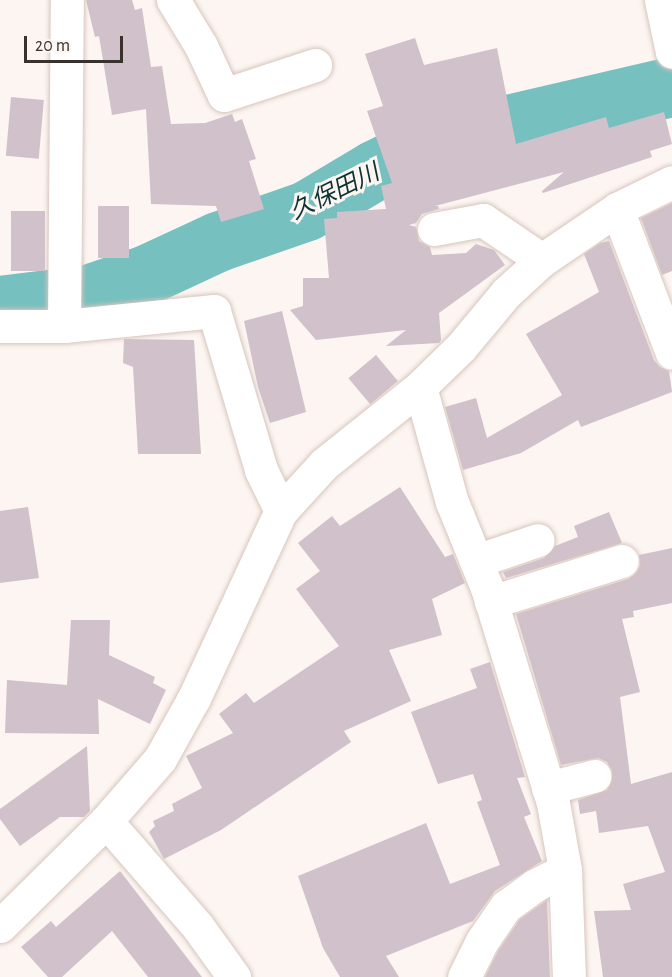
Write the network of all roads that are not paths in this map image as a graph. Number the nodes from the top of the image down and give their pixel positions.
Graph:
1 (67, 0) edge
2 (173, 0) edge
3 (661, 0) edge
4 (672, 52) edge
5 (315, 65) dead end
6 (672, 182) edge
7 (617, 209) junction
8 (434, 229) dead end
9 (542, 260) junction
10 (64, 309) junction
11 (0, 326) edge
12 (672, 353) edge
13 (420, 387) junction
14 (281, 511) junction
15 (538, 540) dead end
16 (476, 561) junction
17 (622, 561) dead end
18 (491, 602) junction
19 (594, 776) dead end
20 (548, 788) junction
21 (106, 821) junction
22 (565, 870) junction
23 (0, 926) edge
24 (234, 977) edge
25 (464, 977) edge
26 (569, 977) edge

1 - 10 street
2 - 5 street
3 - 4 street
6 - 7 street
7 - 9 street
7 - 12 street
8 - 9 street
9 - 13 street
10 - 11 street
10 - 14 street
13 - 14 street
13 - 16 street
14 - 21 street
15 - 16 street
16 - 18 street
17 - 18 street
18 - 20 street
19 - 20 street
20 - 22 street
21 - 23 street
21 - 24 street
22 - 25 street
22 - 26 street

